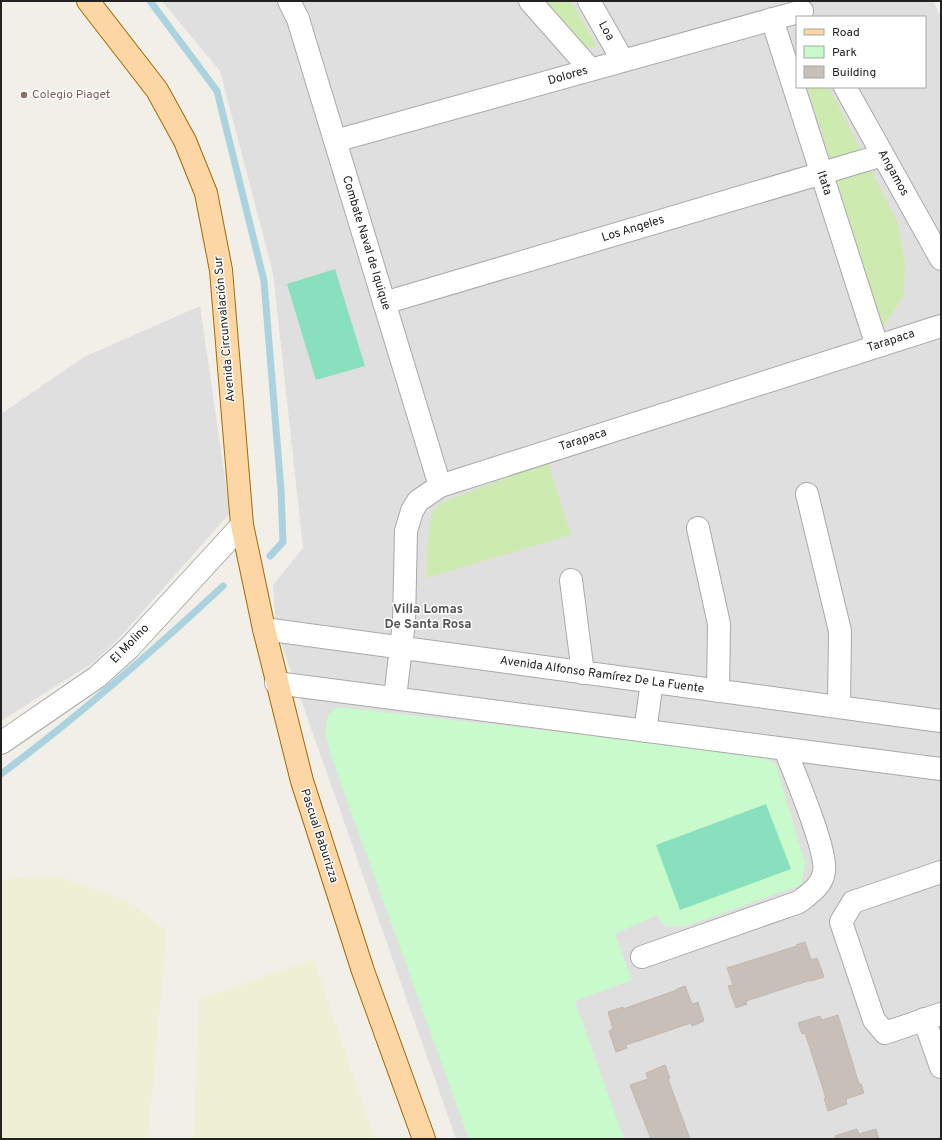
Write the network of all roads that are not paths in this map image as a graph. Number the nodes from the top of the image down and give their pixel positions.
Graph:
1 (88, 1) edge
2 (289, 1) edge
3 (530, 1) edge
4 (589, 1) edge
5 (802, 10) edge
6 (772, 19) junction
7 (623, 61) junction
8 (591, 70) junction
9 (846, 88) edge
10 (335, 141) junction
11 (883, 155) junction
12 (821, 173) junction
13 (941, 259) edge
14 (384, 303) junction
15 (941, 326) edge
16 (877, 346) junction
17 (440, 486) junction
18 (807, 494) dead end
19 (242, 525) junction
20 (698, 528) dead end
21 (571, 580) dead end
22 (264, 629) junction
23 (400, 647) junction
24 (583, 673) junction
25 (652, 682) junction
26 (276, 683) junction
27 (718, 691) junction
28 (395, 698) junction
29 (839, 707) junction
30 (941, 721) edge
31 (644, 730) junction
32 (1, 743) edge
33 (786, 749) junction
34 (941, 770) edge
35 (941, 872) edge
36 (642, 957) dead end
37 (933, 1016) edge
38 (941, 1067) edge
39 (424, 1139) edge

1 - 19 main road, Avenida Circunvalación Sur
2 - 10 street, Combate Naval de Iquique
3 - 8 street
4 - 7 street, Loa
5 - 6 street, Dolores
6 - 7 street, Dolores
6 - 12 street, Itata
7 - 8 street, Dolores
8 - 10 street, Dolores
9 - 11 street, Angamos
10 - 14 street, Combate Naval de Iquique
11 - 12 street, Los Angeles
11 - 13 street, Angamos
12 - 14 street, Los Angeles
12 - 16 street, Itata
14 - 17 street, Combate Naval de Iquique
15 - 16 street, Tarapaca
16 - 17 street, Tarapaca
17 - 23 street, Tarapaca
18 - 29 street
19 - 22 main road, Pascual Baburizza
19 - 32 street, El Molino
20 - 27 street
21 - 24 street
22 - 23 street, Avenida Alfonso Ramírez De La Fuente
22 - 26 main road, Pascual Baburizza
23 - 24 street, Avenida Alfonso Ramírez De La Fuente
23 - 28 street, Tarapaca
24 - 25 street, Avenida Alfonso Ramírez De La Fuente
25 - 27 street, Avenida Alfonso Ramírez De La Fuente
25 - 31 street
26 - 28 street
26 - 39 main road, Pascual Baburizza
27 - 29 street, Avenida Alfonso Ramírez De La Fuente
28 - 31 street
29 - 30 street, Avenida Alfonso Ramírez De La Fuente
31 - 33 street
33 - 34 street
33 - 36 street
35 - 37 street
37 - 38 street

